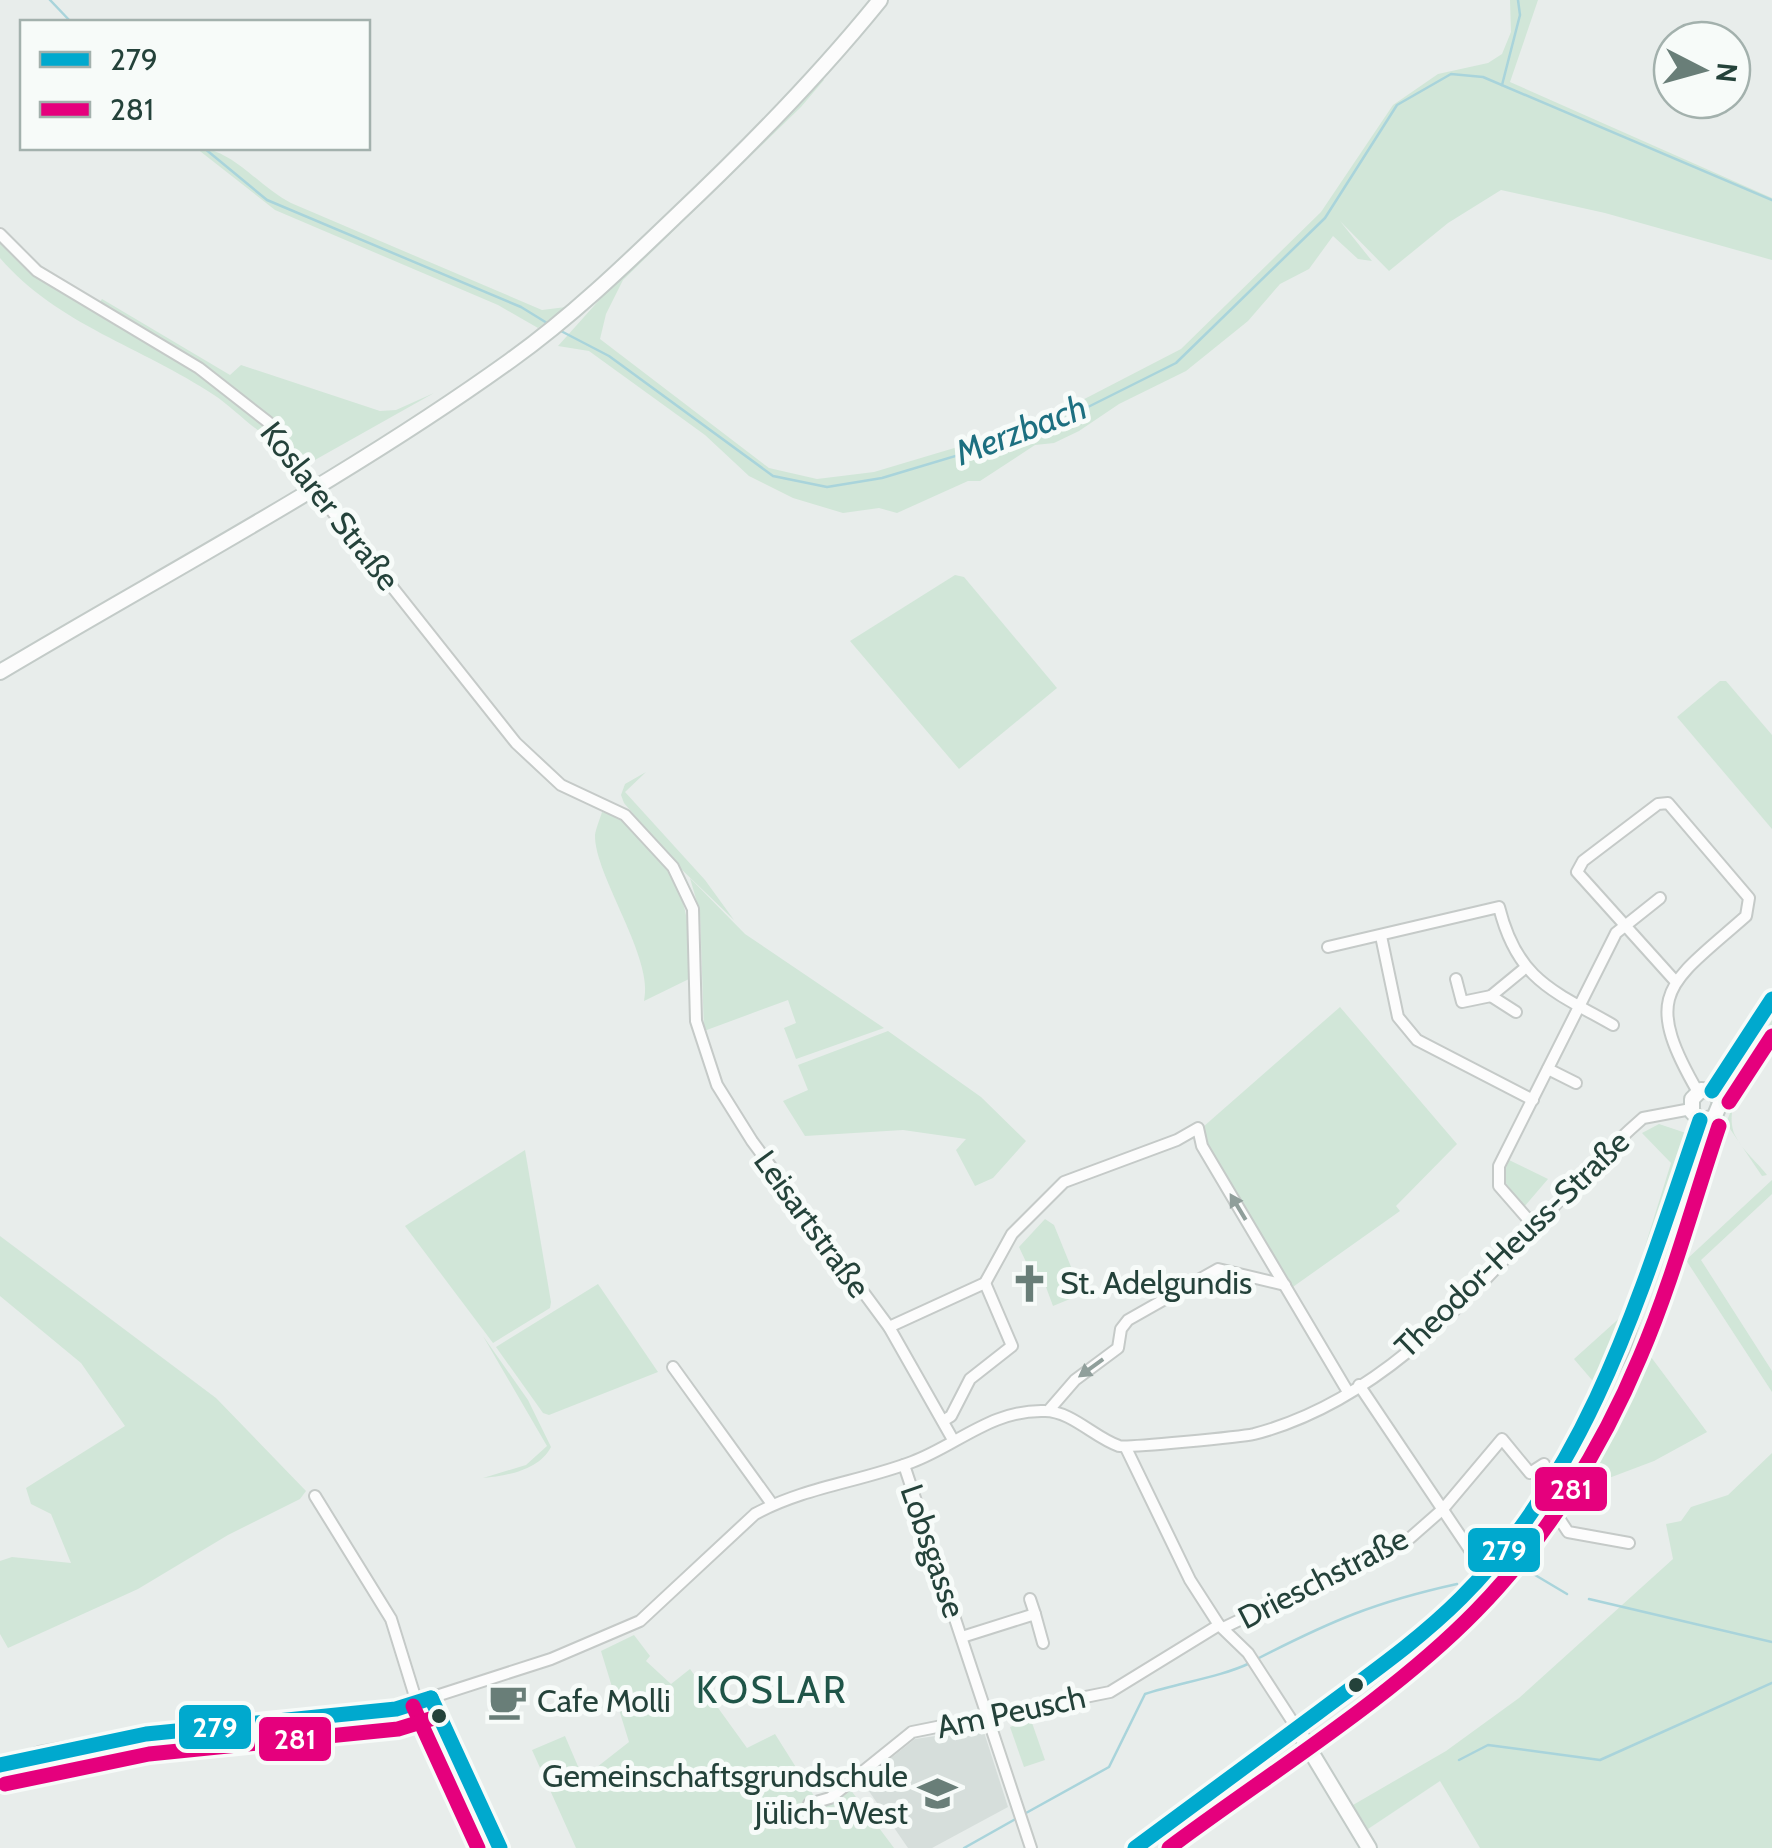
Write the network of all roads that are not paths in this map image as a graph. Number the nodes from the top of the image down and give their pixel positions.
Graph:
1 (880, 0) edge
2 (0, 234) edge
3 (312, 486) junction
4 (0, 672) edge
5 (625, 815) joint
6 (1660, 898) dead end
7 (1624, 924) junction
8 (1381, 936) junction
9 (1328, 947) dead end
10 (1524, 968) junction
11 (1456, 979) dead end
12 (1676, 982) junction
13 (1491, 996) junction
14 (1772, 999) edge
15 (1580, 1006) junction
16 (1516, 1012) dead end
17 (1613, 1025) dead end
18 (1548, 1069) junction
19 (1576, 1083) dead end
20 (1705, 1091) junction
21 (1533, 1100) junction
22 (1696, 1114) junction
23 (1534, 1226) junction
24 (986, 1283) junction
25 (1285, 1285) junction
26 (889, 1327) junction
27 (673, 1367) dead end
28 (1359, 1385) junction
29 (1348, 1392) junction
30 (1049, 1410) junction
31 (943, 1421) junction
32 (952, 1438) junction
33 (1126, 1448) junction
34 (904, 1464) junction
35 (1544, 1464) dead end
36 (1543, 1494) junction
37 (315, 1496) dead end
38 (772, 1504) junction
39 (1443, 1509) junction
40 (1629, 1543) dead end
41 (1484, 1572) junction
42 (1030, 1598) dead end
43 (1035, 1614) junction
44 (1221, 1627) junction
45 (962, 1637) junction
46 (1044, 1643) dead end
47 (431, 1698) junction
48 (418, 1702) junction
49 (989, 1719) junction
50 (1296, 1727) junction
51 (0, 1764) edge
52 (810, 1804) dead end
53 (500, 1848) edge
54 (1030, 1848) edge
55 (1135, 1848) edge
56 (1369, 1848) edge

1 - 3 street
2 - 3 street, Koslarer Straße
3 - 4 street
3 - 5 street, Koslarer Straße
5 - 26 street, Leisartstraße
6 - 7 street
7 - 12 street
7 - 12 street
7 - 15 street
8 - 9 street
8 - 10 street
8 - 21 street
10 - 13 street
10 - 15 street
11 - 13 street
12 - 20 street
13 - 16 street
14 - 20 street
15 - 17 street
15 - 18 street
18 - 19 street
18 - 21 street
20 - 22 street
20 - 22 street
21 - 23 street
22 - 23 street, Theodor-Heuss-Straße
22 - 36 street
23 - 28 street, Theodor-Heuss-Straße
25 -> 24 street
24 - 26 street
24 - 31 street
25 - 29 street
25 -> 30 street
26 - 31 street, Leisartstraße
27 - 38 street
28 - 29 street, Theodor-Heuss-Straße
28 - 39 street
29 - 33 street, Theodor-Heuss-Straße
30 - 32 street
30 - 33 street
31 - 32 street, Leisartstraße
32 - 34 street
33 - 44 street
34 - 38 street
34 - 45 street, Lobsgasse
35 - 39 street, Drieschstraße
36 - 40 street
36 - 41 street
37 - 48 street
38 - 47 street
39 - 41 street
39 - 44 street, Drieschstraße
41 - 50 street
42 - 43 street
43 - 45 street, Lobsgasse
43 - 46 street
44 - 49 street, Am Peusch
44 - 50 street
45 - 49 street, Lobsgasse
47 - 48 street
47 - 53 street
48 - 51 street
49 - 52 street, Am Peusch
49 - 54 street, Lobsgasse
50 - 55 street
50 - 56 street

